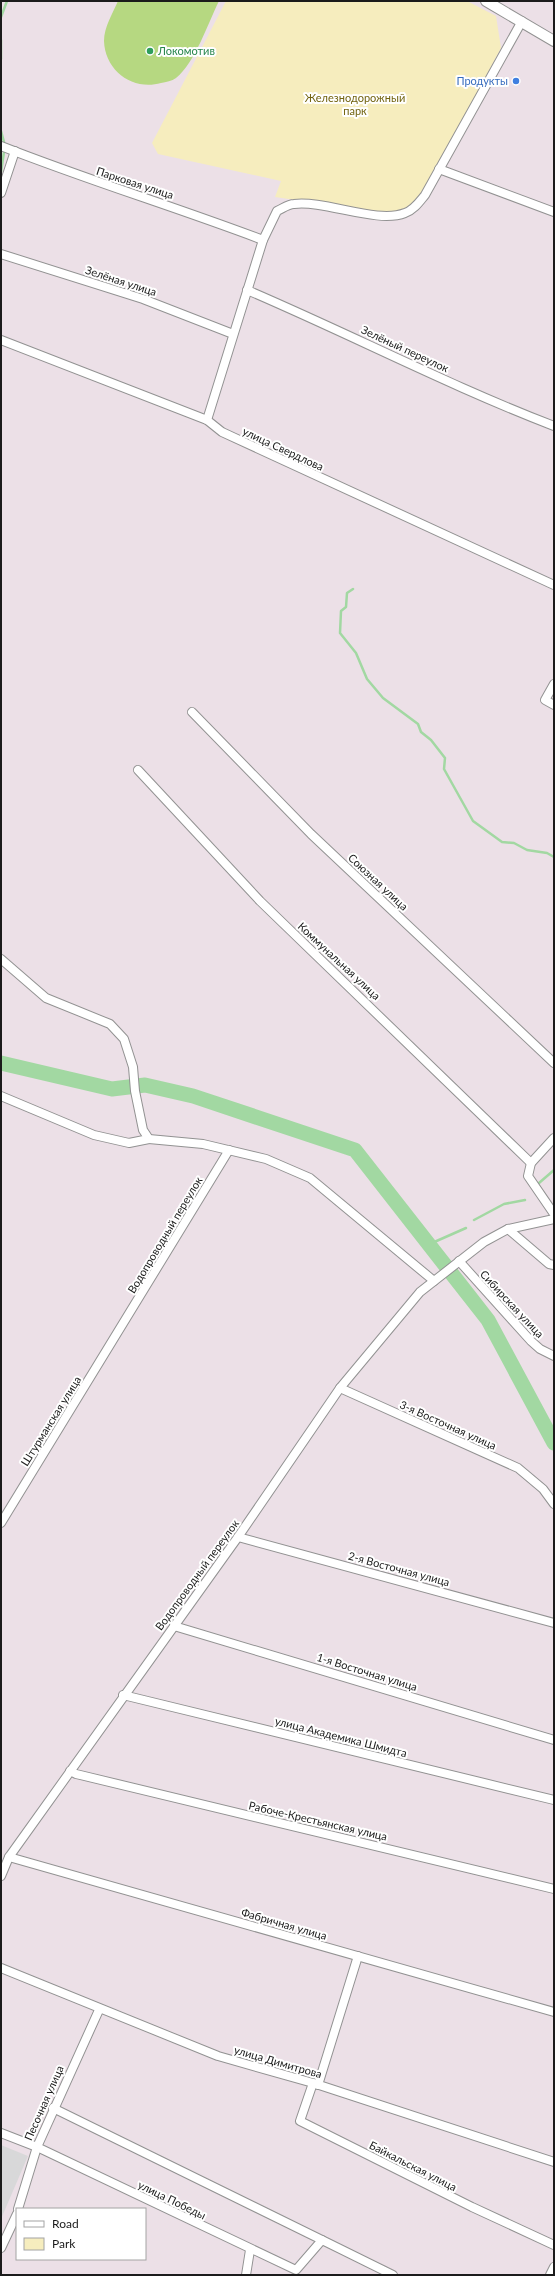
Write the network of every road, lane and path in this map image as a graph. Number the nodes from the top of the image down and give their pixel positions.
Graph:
1 (486, 1) edge
2 (522, 21) junction
3 (554, 41) edge
4 (1, 146) edge
5 (15, 151) junction
6 (439, 169) junction
7 (1, 193) edge
8 (554, 212) edge
9 (263, 240) junction
10 (1, 254) edge
11 (247, 290) junction
12 (233, 334) junction
13 (1, 340) edge
14 (208, 420) junction
15 (554, 426) edge
16 (554, 585) edge
17 (554, 684) edge
18 (554, 705) edge
19 (192, 712) dead end
20 (138, 770) dead end
21 (1, 960) edge
22 (554, 1063) edge
23 (1, 1096) edge
24 (554, 1138) edge
25 (149, 1139) junction
26 (229, 1150) junction
27 (530, 1163) junction
28 (554, 1214) edge
29 (554, 1219) edge
30 (508, 1229) junction
31 (459, 1261) junction
32 (554, 1265) edge
33 (434, 1281) junction
34 (119, 1331) joint
35 (554, 1356) edge
36 (340, 1388) junction
37 (554, 1504) edge
38 (1, 1522) edge
39 (238, 1537) junction
40 (554, 1622) edge
41 (174, 1626) junction
42 (124, 1695) junction
43 (554, 1740) edge
44 (73, 1772) junction
45 (554, 1800) edge
46 (9, 1857) junction
47 (1, 1876) edge
48 (554, 1889) edge
49 (358, 1956) junction
50 (1, 1968) edge
51 (99, 2010) junction
52 (554, 2012) edge
53 (315, 2084) junction
54 (53, 2108) junction
55 (1, 2133) edge
56 (37, 2147) junction
57 (554, 2162) edge
58 (18, 2208) edge
59 (16, 2216) edge
60 (322, 2240) junction
61 (554, 2245) edge
62 (1, 2248) edge
63 (250, 2250) junction
64 (554, 2267) edge
65 (246, 2275) edge
66 (393, 2275) edge
67 (550, 2275) edge

1 - 2 street
2 - 3 street
2 - 6 street
4 - 5 street, Парковая улица
5 - 7 street
5 - 9 street, Парковая улица
6 - 8 street
6 - 9 street
9 - 11 street
10 - 12 street, Зелёная улица
11 - 12 street
11 - 15 street, Зелёный переулок
12 - 14 street
13 - 14 street, улица Свердлова
14 - 16 street, улица Свердлова
17 - 18 street
19 - 22 street, Союзная улица
20 - 27 street, Коммунальная улица
21 - 25 street
23 - 25 street
24 - 27 street
25 - 26 street
26 - 33 street
26 - 34 street, Водопроводный переулок
27 - 28 street
29 - 30 street, Водопроводный переулок
30 - 31 street, Водопроводный переулок
30 - 32 street
31 - 33 street, Водопроводный переулок
31 - 35 street, Сибирская улица
33 - 36 street, Водопроводный переулок
34 - 38 street, Штурманская улица
36 - 37 street, 3-я Восточная улица
36 - 39 street, Водопроводный переулок
39 - 40 street, 2-я Восточная улица
39 - 41 street, Водопроводный переулок
41 - 42 street, Водопроводный переулок
41 - 43 street, 1-я Восточная улица
42 - 44 street, Водопроводный переулок
42 - 45 street, улица Академика Шмидта
44 - 46 street, Водопроводный переулок
44 - 48 street, Рабоче-Крестьянская улица
46 - 47 street, Водопроводный переулок
46 - 49 street, Фабричная улица
49 - 52 street, Фабричная улица
49 - 53 street
50 - 51 street, улица Димитрова
51 - 53 street, улица Димитрова
51 - 54 street, Песочная улица
53 - 57 street, улица Димитрова
53 - 61 street, Байкальская улица
54 - 56 street, Песочная улица
54 - 60 street
55 - 56 street, улица Победы
56 - 58 street, Песочная улица
56 - 63 street, улица Победы
59 - 62 street
60 - 63 street, улица Победы
60 - 66 street
63 - 65 street
64 - 67 street

